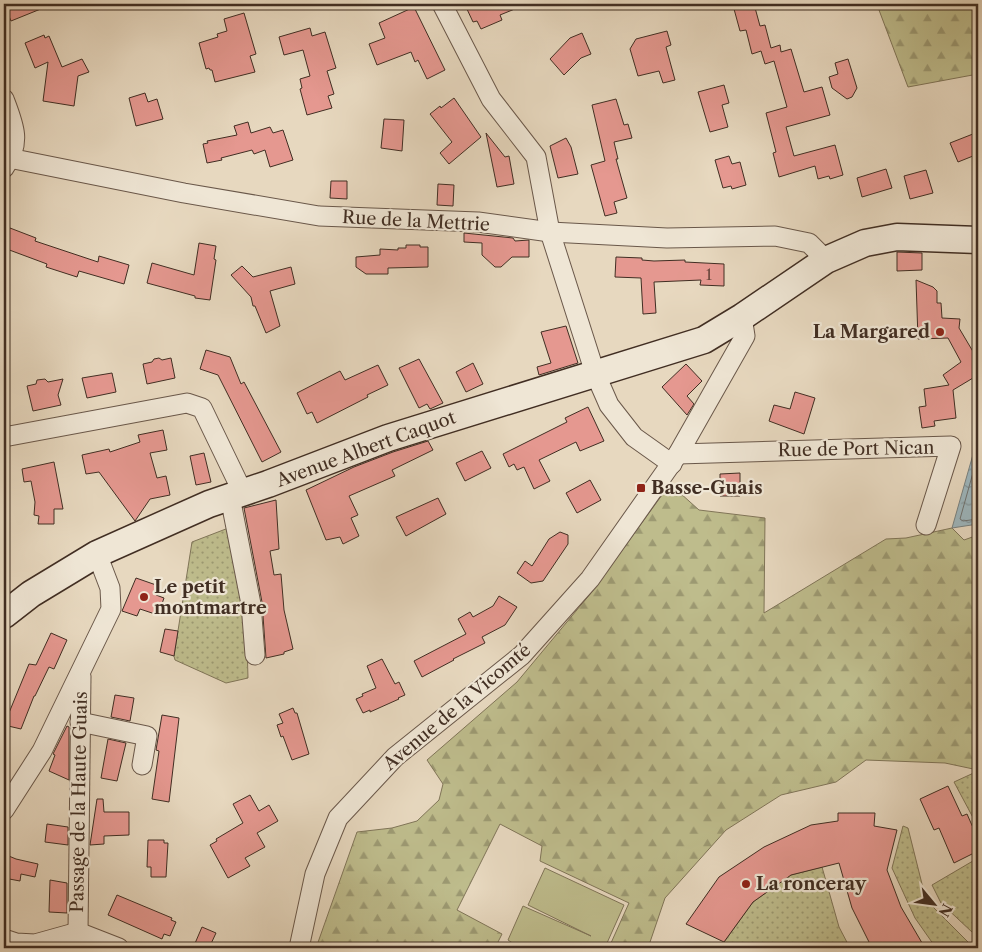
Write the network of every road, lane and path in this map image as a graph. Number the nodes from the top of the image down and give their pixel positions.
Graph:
1 (442, 4) edge
2 (4, 98) edge
3 (6, 161) edge
4 (550, 232) junction
5 (978, 240) edge
6 (826, 260) junction
7 (742, 317) junction
8 (595, 373) junction
9 (4, 437) edge
10 (675, 459) junction
11 (236, 495) junction
12 (926, 525) dead end
13 (97, 554) junction
14 (4, 615) edge
15 (255, 655) dead end
16 (81, 672) junction
17 (80, 722) junction
18 (142, 765) dead end
19 (4, 810) edge
20 (78, 932) junction
21 (4, 939) edge
22 (34, 946) edge
23 (119, 948) edge
24 (299, 948) edge

1 - 4 street
2 - 3 street
3 - 4 street, Rue de la Mettrie
4 - 6 street, Rue de la Mettrie
4 - 8 street
5 - 6 main road
6 - 7 main road
7 - 8 main road, Avenue Albert Caquot
7 - 10 street, Avenue de la Vicomté
8 - 10 street
8 - 11 main road, Avenue Albert Caquot
9 - 11 street
10 - 12 street, Rue de Port Nican
10 - 24 street, Avenue de la Vicomté
11 - 13 main road, Avenue Albert Caquot
11 - 15 street
13 - 14 main road, Avenue Albert Caquot
13 - 16 street
16 - 17 street, Passage de la Haute Guais
16 - 19 street
17 - 18 street
17 - 20 street, Passage de la Haute Guais
20 - 22 street, Passage de la Haute Guais
20 - 23 street, Passage de la Haute Guais
21 - 22 street, Passage de la Haute Guais

